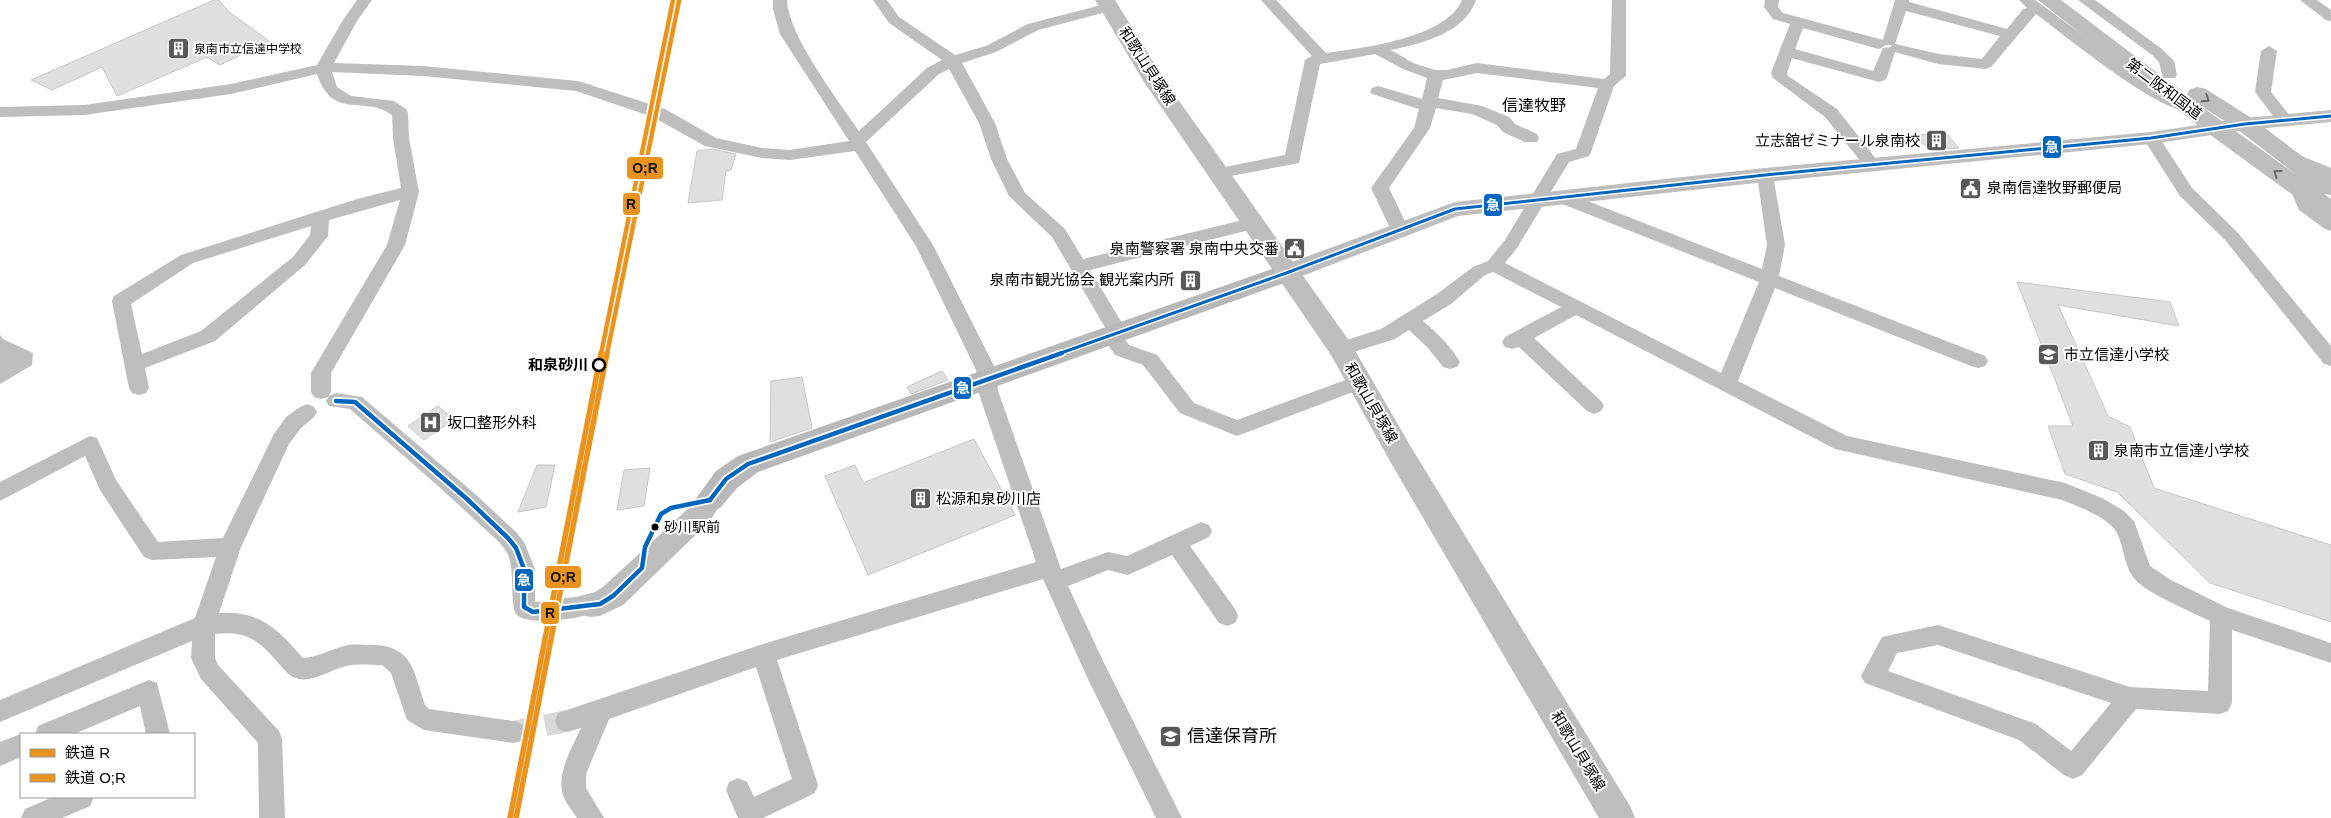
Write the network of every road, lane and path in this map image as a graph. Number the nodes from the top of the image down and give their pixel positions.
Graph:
1 (365, 0) edge
2 (780, 0) edge
3 (880, 0) edge
4 (1268, 0) edge
5 (1469, 0) edge
6 (1620, 0) edge
7 (1772, 0) edge
8 (2066, 0) edge
9 (2085, 0) edge
10 (2307, 0) edge
11 (1107, 3) edge
12 (1902, 3) edge
13 (2037, 3) edge
14 (2331, 17) edge
15 (1798, 22) junction
16 (2009, 34) junction
17 (1889, 46) junction
18 (1376, 48) junction
19 (2269, 51) dead end
20 (1788, 52) junction
21 (1323, 59) junction
22 (953, 61) junction
23 (323, 68) junction
24 (1436, 75) junction
25 (2169, 75) junction
26 (1607, 84) junction
27 (1378, 91) dead end
28 (1429, 105) junction
29 (0, 112) edge
30 (2331, 116) edge
31 (2286, 121) junction
32 (2245, 124) junction
33 (2217, 129) junction
34 (1531, 138) dead end
35 (2151, 138) junction
36 (858, 143) junction
37 (2286, 155) junction
38 (1872, 164) junction
39 (1220, 173) junction
40 (1765, 175) junction
41 (2331, 175) edge
42 (2299, 189) junction
43 (2331, 189) edge
44 (410, 192) junction
45 (1561, 197) junction
46 (1537, 200) junction
47 (2331, 211) edge
48 (320, 218) junction
49 (1255, 222) junction
50 (2331, 225) edge
51 (1400, 230) junction
52 (1494, 265) junction
53 (1079, 266) junction
54 (1289, 272) junction
55 (1769, 280) junction
56 (1576, 307) junction
57 (1410, 320) junction
58 (1115, 334) junction
59 (1341, 349) junction
60 (2331, 359) edge
61 (1450, 362) dead end
62 (1978, 362) dead end
63 (134, 364) junction
64 (988, 378) junction
65 (1359, 382) junction
66 (1726, 385) junction
67 (139, 388) dead end
68 (329, 397) junction
69 (1594, 406) dead end
70 (0, 492) edge
71 (710, 500) joint
72 (1201, 531) dead end
73 (1176, 543) junction
74 (230, 547) junction
75 (1053, 575) junction
76 (590, 605) joint
77 (1227, 616) dead end
78 (2221, 616) junction
79 (204, 625) junction
80 (2331, 653) edge
81 (763, 654) junction
82 (2130, 698) junction
83 (0, 711) edge
84 (600, 711) junction
85 (567, 721) tunnel mouth
86 (513, 732) tunnel mouth
87 (49, 733) edge
88 (158, 733) edge
89 (20, 745) edge
90 (0, 754) edge
91 (738, 790) dead end
92 (79, 798) edge
93 (34, 818) edge
94 (272, 818) edge
95 (591, 818) edge
96 (1169, 818) edge
97 (1618, 818) edge

1 - 23 street
2 - 36 street
3 - 22 street
4 - 21 street
5 - 18 street
6 - 26 street
7 - 15 street
8 - 25 main road, 第二阪和国道
9 - 25 street
10 - 14 street
11 - 22 street
11 - 39 main road, 和歌山貝塚線
12 - 16 street
12 - 17 street
13 - 16 street
13 - 33 main road, 第二阪和国道
15 - 17 street
15 - 20 street
16 - 17 street
17 - 20 street
18 - 21 street
18 - 24 street
19 - 31 street
20 - 38 street
21 - 39 street
22 - 36 street
22 - 53 street
23 - 29 street
23 - 36 street
23 - 44 street
24 - 26 street
24 - 28 street
25 -> 32 main road, 第二阪和国道
26 - 46 street
27 - 28 street
28 - 34 street
28 - 51 street
30 - 31 street
31 - 32 street
32 - 33 street
32 - 37 main road, 第二阪和国道
33 - 35 street
42 -> 33 main road, 第二阪和国道
35 - 38 street
35 - 60 street
36 - 64 street
37 - 41 street
37 - 43 main road, 第二阪和国道
38 - 40 street
39 - 49 main road, 和歌山貝塚線
40 - 45 street
40 - 55 street
42 - 47 main road, 第二阪和国道
42 - 50 street
44 - 48 street
44 - 68 street
45 - 46 street
45 - 55 street
46 - 51 street
46 - 52 street
48 - 63 street
48 - 63 street
49 - 53 street
49 - 54 main road, 和歌山貝塚線
51 - 54 street
52 - 56 street
52 - 57 street
53 - 58 street
54 - 58 main road
54 - 59 main road, 和歌山貝塚線
55 - 62 street
55 - 66 street
56 - 66 street
56 - 69 street
57 - 59 street
57 - 61 street
58 - 64 main road
58 - 65 street
59 - 65 main road, 和歌山貝塚線
63 - 67 street
64 - 71 main road
64 - 75 street
65 - 97 main road, 和歌山貝塚線
66 - 78 street
68 - 74 street
68 - 76 street
70 - 74 street
71 - 76 street
72 - 73 street
73 - 75 street
73 - 77 street
74 - 79 street
75 - 81 street
75 - 96 street
78 - 80 street
78 - 82 street
79 - 83 street
79 - 86 street
79 - 94 street
81 - 84 street
81 - 91 street
82 - 82 street
84 - 85 street
84 - 95 street
87 - 88 street
89 - 90 street
92 - 93 street

